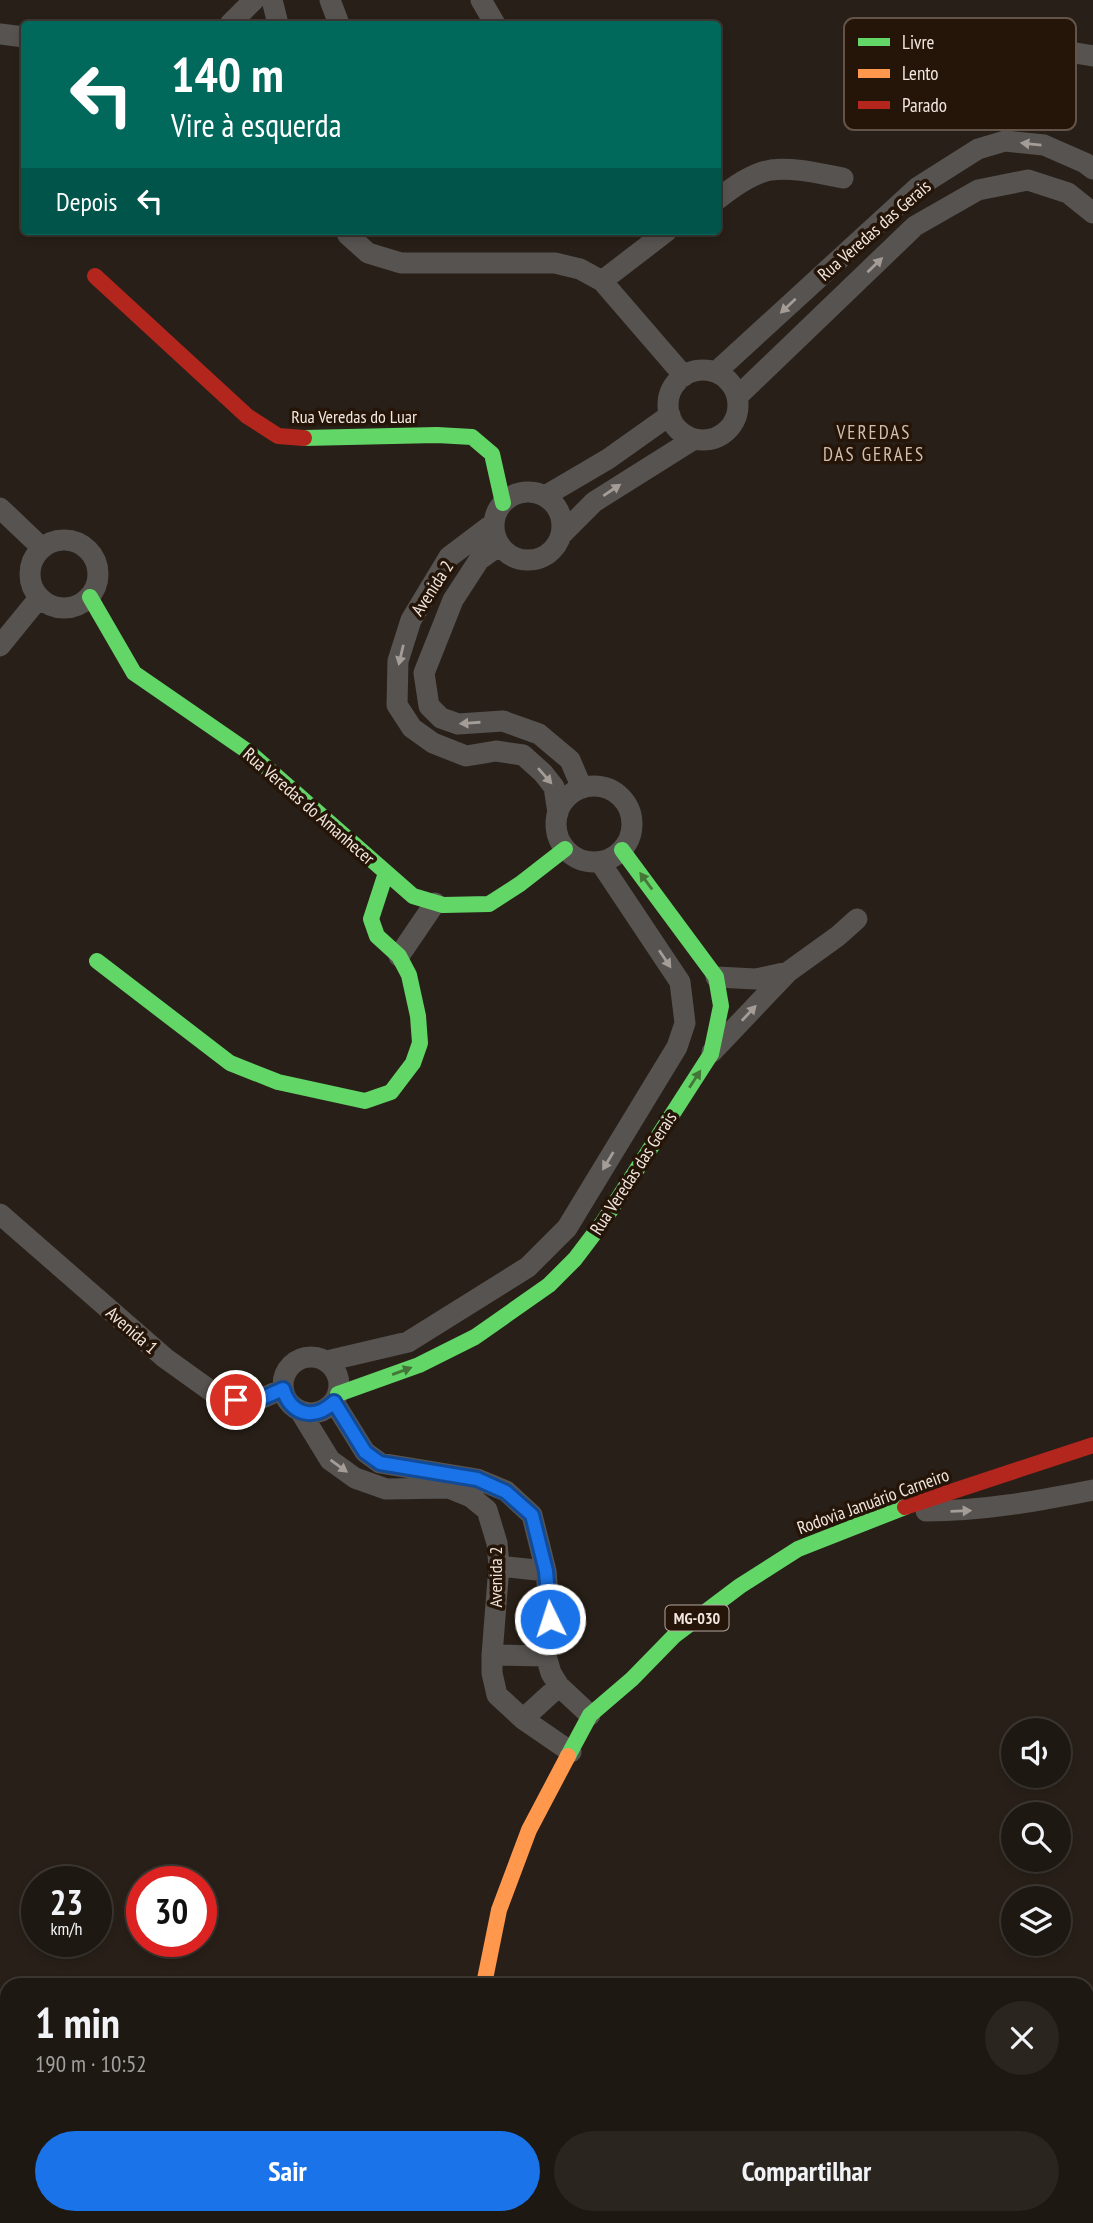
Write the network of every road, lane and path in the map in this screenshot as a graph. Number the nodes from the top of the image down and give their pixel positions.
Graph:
1 (254, 0) edge
2 (272, 0) edge
3 (330, 0) edge
4 (481, 0) edge
5 (239, 21) edge
6 (277, 21) edge
7 (338, 21) edge
8 (493, 21) edge
9 (0, 34) edge
10 (21, 37) edge
11 (1093, 169) edge
12 (844, 178) dead end
13 (721, 197) edge
14 (1093, 213) edge
15 (348, 235) edge
16 (659, 235) edge
17 (94, 276) dead end
18 (602, 281) junction
19 (716, 372) junction
20 (684, 376) junction
21 (737, 397) junction
22 (670, 415) junction
23 (694, 439) junction
24 (545, 496) junction
25 (503, 503) junction
26 (0, 508) edge
27 (494, 523) junction
28 (561, 535) junction
29 (500, 545) junction
30 (42, 548) junction
31 (90, 597) junction
32 (39, 598) junction
33 (0, 646) edge
34 (582, 788) junction
35 (558, 813) junction
36 (565, 849) junction
37 (622, 850) junction
38 (600, 862) junction
39 (386, 873) junction
40 (435, 903) junction
41 (857, 919) dead end
42 (399, 956) junction
43 (97, 961) dead end
44 (788, 972) junction
45 (716, 977) junction
46 (711, 1054) junction
47 (0, 1214) edge
48 (327, 1361) junction
49 (283, 1389) junction
50 (336, 1398) junction
51 (300, 1411) junction
52 (1093, 1445) edge
53 (1093, 1490) edge
54 (893, 1511) junction
55 (499, 1566) junction
56 (546, 1571) junction
57 (492, 1655) junction
58 (546, 1656) junction
59 (559, 1686) junction
60 (590, 1715) junction
61 (523, 1719) junction
62 (571, 1752) junction
63 (485, 1978) edge

1 - 5 street
2 - 6 street
3 - 7 street
4 - 8 street
9 - 10 street
11 -> 19 street, Rua Veredas das Gerais
12 - 13 street
21 -> 14 street, Rua Veredas das Gerais
15 - 18 street
16 - 18 street
17 - 25 main road, Rua Veredas do Luar
18 - 20 street
19 - 20 street
19 - 21 street
20 - 22 street
21 - 23 street
22 - 23 street
22 - 24 street
28 -> 23 street
24 - 25 street
24 - 28 street
25 - 27 street
26 - 30 street
27 - 29 street
27 -> 35 street, Avenida 2
28 - 29 street
34 -> 29 street, Avenida 2
30 - 31 street
30 - 32 street
31 - 32 street
31 - 39 main road, Rua Veredas do Amanhecer
32 - 33 street
34 - 35 street
34 - 37 street
35 - 36 street
36 - 38 street
36 - 40 main road, Rua Veredas do Amanhecer
37 - 38 street
45 -> 37 main road, Rua Veredas das Gerais
38 -> 48 street, Rua Veredas das Gerais
39 - 40 main road, Rua Veredas do Amanhecer
39 - 42 main road
40 - 42 street
41 - 44 street
42 - 43 main road
44 - 45 street
46 -> 44 street
45 - 46 main road, Rua Veredas das Gerais
50 -> 46 main road, Rua Veredas das Gerais
47 - 49 street, Avenida 1
48 - 49 street
48 - 50 street
49 - 51 street
50 - 51 street
50 - 56 street
51 -> 55 street, Avenida 2
52 - 54 main road, Rodovia Januário Carneiro / MG-030
54 -> 53 street
54 - 60 main road, Rodovia Januário Carneiro / MG-030
55 - 56 street
55 - 57 street, Avenida 2
56 - 58 street
57 - 58 street
57 - 61 street, Avenida 2
58 - 59 street
59 - 60 street
59 - 61 street
60 - 62 main road, Rodovia Januário Carneiro / MG-030
61 - 62 street, Avenida 2
62 - 63 main road, Rodovia Januário Carneiro / MG-030

